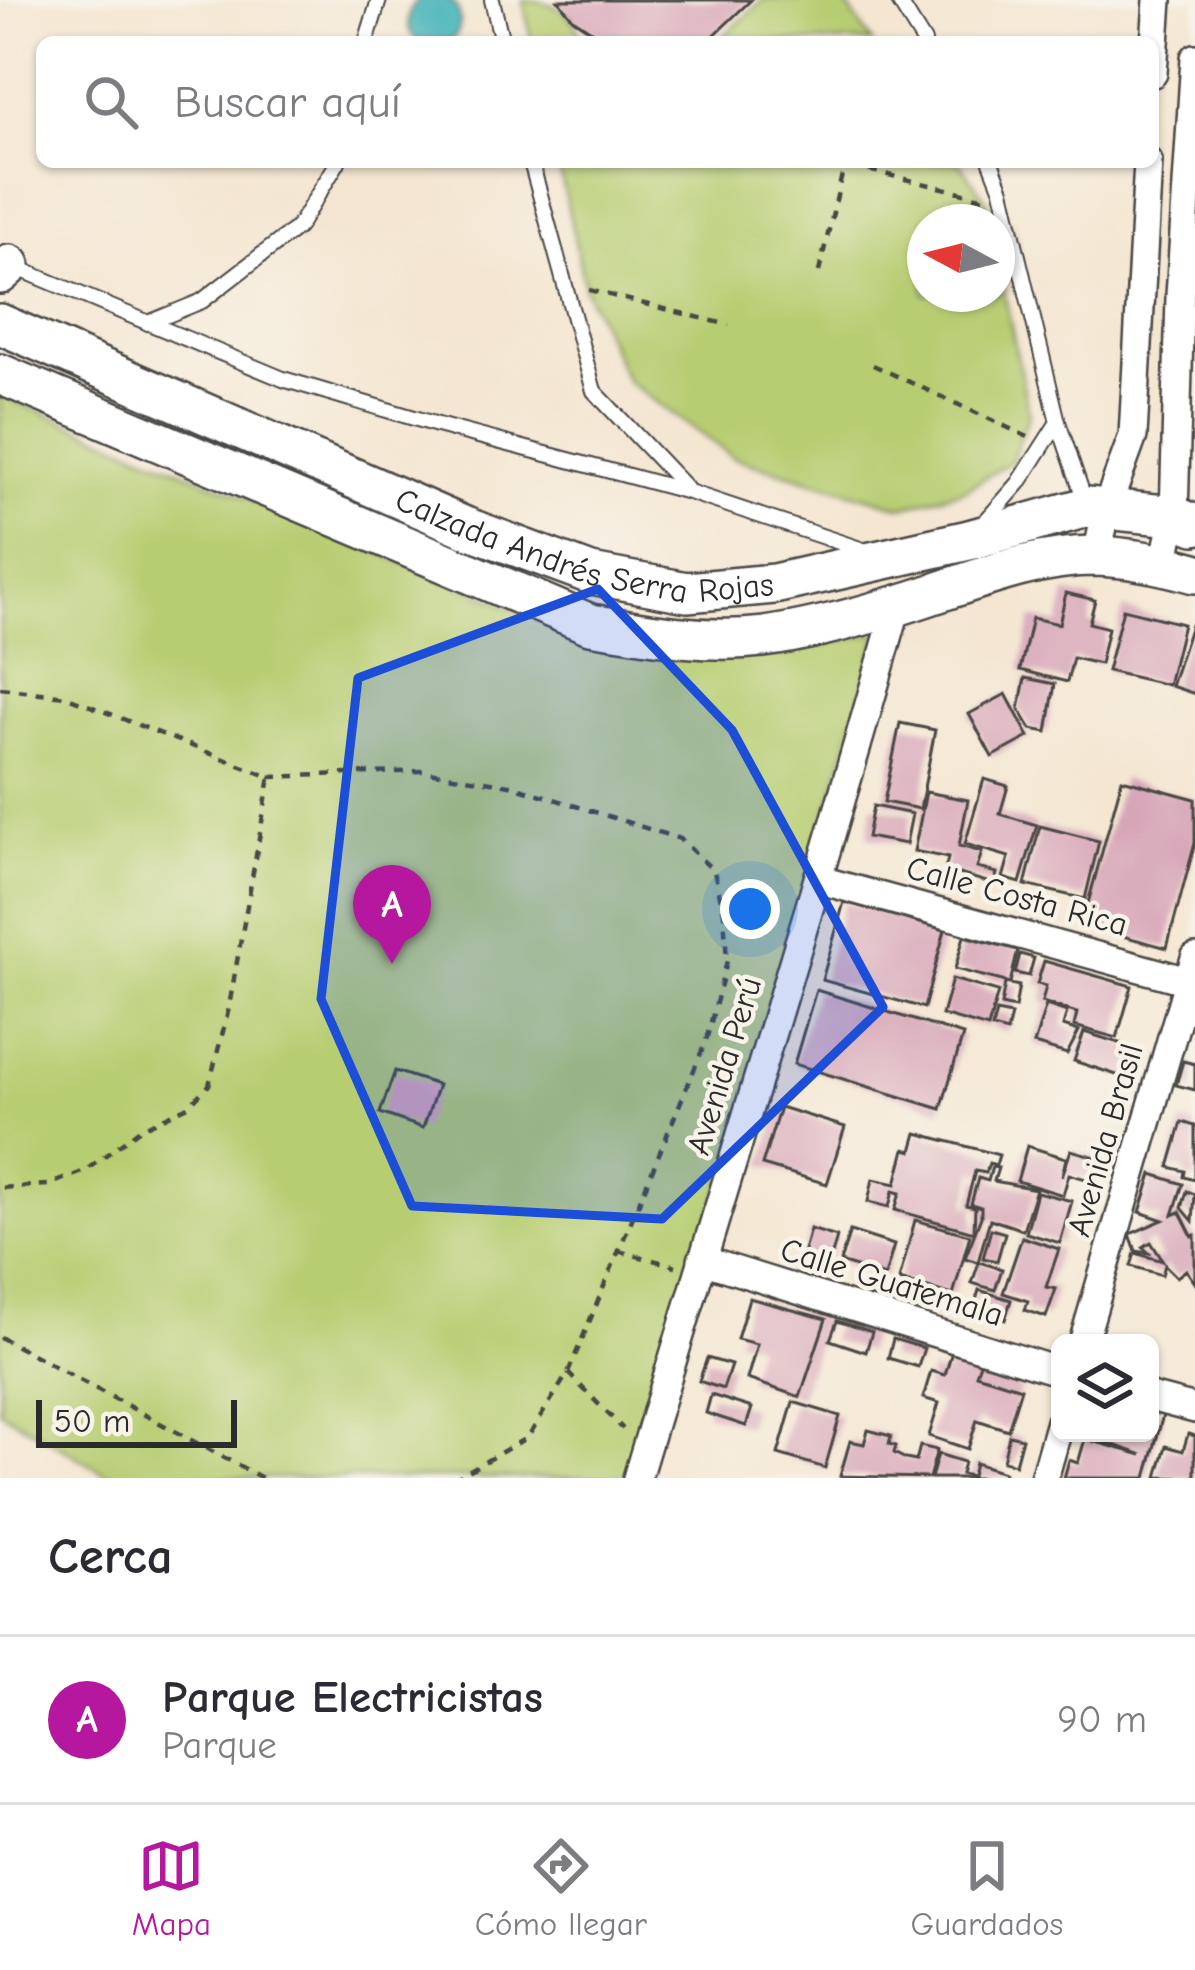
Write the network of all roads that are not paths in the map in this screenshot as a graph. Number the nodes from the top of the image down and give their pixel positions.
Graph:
1 (380, 0) edge
2 (492, 0) edge
3 (898, 0) edge
4 (1158, 0) edge
5 (368, 36) edge
6 (501, 36) edge
7 (920, 36) edge
8 (1155, 36) edge
9 (1159, 51) edge
10 (1195, 59) edge
11 (334, 168) edge
12 (533, 168) edge
13 (993, 168) edge
14 (1148, 168) edge
15 (3, 266) edge
16 (148, 323) junction
17 (0, 324) edge
18 (0, 374) edge
19 (1058, 422) junction
20 (689, 492) junction
21 (1097, 507) junction
22 (1188, 512) edge
23 (969, 540) junction
24 (1097, 556) junction
25 (885, 558) junction
26 (1179, 569) edge
27 (897, 606) junction
28 (820, 880) junction
29 (1193, 974) edge
30 (699, 1266) junction
31 (1086, 1334) edge
32 (1051, 1369) edge
33 (1159, 1399) edge
34 (1195, 1409) edge
35 (1054, 1442) edge
36 (641, 1465) edge
37 (1044, 1478) edge

1 - 5 lane
2 - 6 lane
3 - 7 lane
4 - 8 street
9 - 10 lane
10 - 22 street
11 - 16 lane
12 - 20 lane
13 - 19 lane
14 - 21 street
15 - 16 lane
16 - 20 lane
17 - 25 main road, Calzada Andrés Serra Rojas
18 - 27 main road, Calzada Andrés Serra Rojas
19 - 21 lane
19 - 23 lane
20 - 25 lane
21 - 22 main road, Calzada Andrés Serra Rojas
21 - 23 main road, Calzada Andrés Serra Rojas
21 - 24 street
22 - 26 street
23 - 25 main road, Calzada Andrés Serra Rojas
24 - 26 main road, Calzada Andrés Serra Rojas
24 - 27 main road, Calzada Andrés Serra Rojas
27 - 28 street, Avenida Perú
28 - 29 street, Calle Costa Rica
28 - 30 street, Avenida Perú
29 - 31 street, Avenida Brasil
30 - 32 street, Calle Guatemala
30 - 36 street, Avenida Perú
33 - 34 street
35 - 37 street

